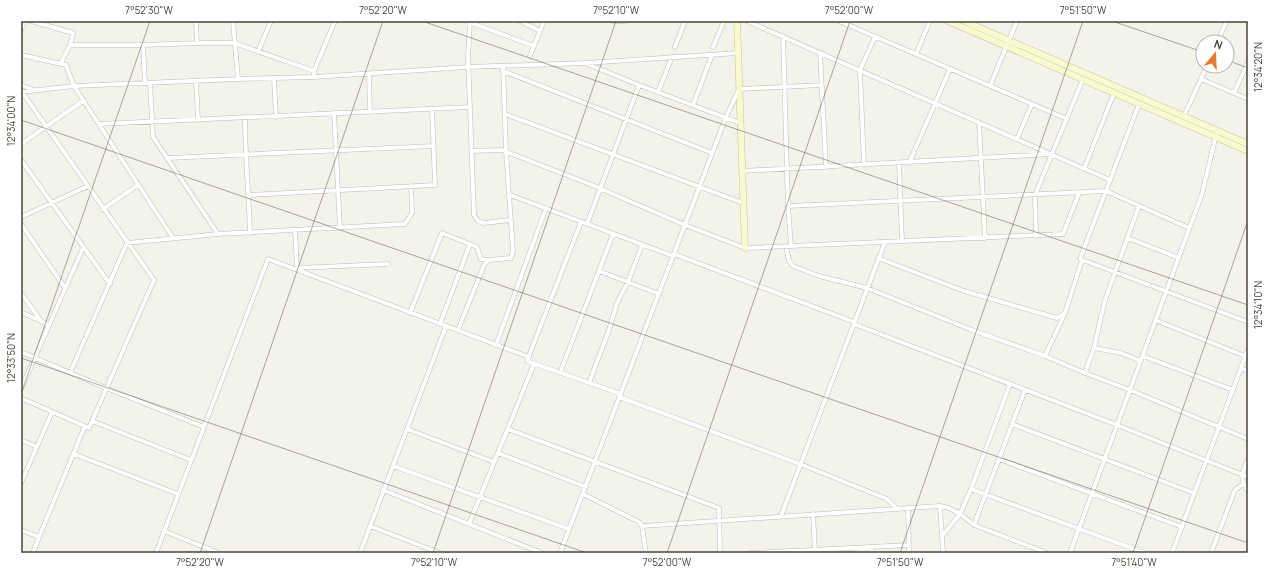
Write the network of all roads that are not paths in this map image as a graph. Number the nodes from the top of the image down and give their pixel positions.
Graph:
1 (24, 21) edge
2 (30, 21) edge
3 (196, 21) edge
4 (233, 21) edge
5 (271, 21) edge
6 (335, 21) edge
7 (469, 21) edge
8 (520, 21) edge
9 (544, 21) edge
10 (612, 21) edge
11 (626, 21) edge
12 (685, 21) edge
13 (724, 21) edge
14 (737, 21) edge
15 (747, 21) edge
16 (839, 21) edge
17 (930, 21) edge
18 (948, 21) edge
19 (1017, 21) edge
20 (1226, 21) edge
21 (967, 22) edge
22 (21, 30) edge
23 (540, 31) junction
24 (1220, 34) edge
25 (783, 36) junction
26 (875, 37) junction
27 (197, 43) junction
28 (234, 43) junction
29 (1008, 44) junction
30 (70, 45) junction
31 (143, 45) junction
32 (534, 46) junction
33 (675, 47) dead end
34 (713, 47) dead end
35 (258, 52) junction
36 (738, 53) junction
37 (820, 53) junction
38 (916, 54) junction
39 (21, 55) edge
40 (712, 55) junction
41 (530, 56) dead end
42 (672, 57) junction
43 (1248, 62) edge
44 (61, 63) junction
45 (586, 63) junction
46 (468, 67) junction
47 (503, 69) junction
48 (950, 69) junction
49 (314, 70) junction
50 (860, 70) junction
51 (368, 74) junction
52 (1203, 74) edge
53 (314, 77) junction
54 (238, 79) junction
55 (274, 79) junction
56 (1083, 79) junction
57 (1201, 79) junction
58 (196, 81) junction
59 (145, 83) junction
60 (150, 83) junction
61 (21, 85) edge
62 (639, 85) junction
63 (821, 85) junction
64 (74, 86) junction
65 (990, 86) junction
66 (784, 87) junction
67 (739, 89) junction
68 (35, 91) junction
69 (21, 92) edge
70 (658, 92) junction
71 (1114, 93) junction
72 (1234, 93) junction
73 (83, 100) junction
74 (1248, 100) edge
75 (936, 104) junction
76 (1032, 104) junction
77 (1139, 104) junction
78 (693, 105) junction
79 (470, 107) junction
80 (432, 109) junction
81 (370, 112) junction
82 (334, 113) junction
83 (505, 114) junction
84 (1184, 116) junction
85 (276, 117) junction
86 (726, 117) junction
87 (245, 118) junction
88 (1067, 119) junction
89 (198, 120) junction
90 (626, 120) junction
91 (152, 122) junction
92 (979, 122) junction
93 (740, 123) junction
94 (99, 124) junction
95 (46, 127) junction
96 (1217, 131) junction
97 (1215, 138) junction
98 (1017, 139) junction
99 (21, 144) edge
100 (1248, 144) edge
101 (434, 146) junction
102 (471, 150) junction
103 (336, 151) junction
104 (506, 151) junction
105 (1248, 151) edge
106 (712, 153) junction
107 (613, 154) junction
108 (1052, 154) junction
109 (245, 155) junction
110 (168, 158) junction
111 (980, 159) junction
112 (21, 160) edge
113 (899, 163) junction
114 (909, 163) junction
115 (864, 165) junction
116 (826, 167) junction
117 (787, 169) junction
118 (1084, 169) junction
119 (742, 171) junction
120 (1110, 180) junction
121 (138, 185) junction
122 (88, 186) junction
123 (411, 186) junction
124 (699, 187) junction
125 (600, 189) junction
126 (338, 190) junction
127 (1106, 192) junction
128 (1079, 193) junction
129 (249, 195) junction
130 (510, 195) junction
131 (1035, 195) junction
132 (983, 197) junction
133 (900, 201) junction
134 (52, 203) junction
135 (743, 203) junction
136 (788, 206) junction
137 (1139, 206) junction
138 (546, 208) junction
139 (104, 209) junction
140 (21, 217) edge
141 (511, 220) junction
142 (581, 222) junction
143 (21, 224) edge
144 (587, 224) junction
145 (685, 225) junction
146 (340, 228) junction
147 (1190, 228) junction
148 (295, 231) junction
149 (250, 233) junction
150 (218, 234) junction
151 (613, 234) junction
152 (1036, 236) junction
153 (173, 238) junction
154 (985, 238) junction
155 (1128, 238) junction
156 (902, 241) junction
157 (885, 242) junction
158 (127, 243) junction
159 (470, 244) junction
160 (642, 245) junction
161 (786, 246) junction
162 (791, 246) junction
163 (83, 248) junction
164 (745, 248) junction
165 (673, 255) junction
166 (878, 258) junction
167 (1178, 258) junction
168 (489, 260) junction
169 (1082, 260) junction
170 (388, 264) dead end
171 (598, 271) junction
172 (1115, 273) junction
173 (628, 282) junction
174 (110, 284) junction
175 (65, 288) junction
176 (867, 288) junction
177 (1166, 291) junction
178 (21, 293) edge
179 (659, 294) junction
180 (21, 312) edge
181 (410, 312) junction
182 (1065, 313) junction
183 (1155, 320) junction
184 (41, 321) junction
185 (1248, 322) edge
186 (854, 323) junction
187 (440, 324) junction
188 (49, 325) junction
189 (446, 326) junction
190 (458, 330) junction
191 (496, 345) junction
192 (1094, 348) junction
193 (1248, 349) edge
194 (21, 352) edge
195 (1045, 356) junction
196 (1245, 356) junction
197 (529, 357) junction
198 (35, 358) junction
199 (1142, 358) junction
200 (534, 364) junction
201 (1241, 368) junction
202 (1248, 371) edge
203 (70, 373) junction
204 (560, 373) junction
205 (1085, 374) junction
206 (589, 383) junction
207 (1010, 384) junction
208 (106, 388) junction
209 (21, 389) edge
210 (1025, 390) junction
211 (1130, 390) junction
212 (1233, 390) junction
213 (620, 396) junction
214 (21, 398) edge
215 (52, 412) junction
216 (92, 421) junction
217 (1012, 424) junction
218 (1117, 425) junction
219 (85, 426) junction
220 (204, 427) junction
221 (1219, 427) junction
222 (407, 429) junction
223 (508, 429) junction
224 (1248, 439) edge
225 (21, 440) edge
226 (37, 447) junction
227 (498, 453) junction
228 (74, 454) junction
229 (999, 459) junction
230 (1104, 459) junction
231 (1248, 459) edge
232 (191, 460) junction
233 (1207, 460) junction
234 (494, 462) junction
235 (595, 462) junction
236 (800, 464) junction
237 (393, 466) junction
238 (1242, 474) junction
239 (1248, 477) edge
240 (21, 483) edge
241 (1243, 484) junction
242 (586, 487) junction
243 (971, 489) junction
244 (383, 490) junction
245 (1248, 491) edge
246 (986, 493) junction
247 (1194, 493) junction
248 (178, 494) junction
249 (583, 494) junction
250 (1091, 494) junction
251 (479, 497) junction
252 (940, 506) junction
253 (908, 508) junction
254 (897, 509) junction
255 (813, 514) junction
256 (960, 514) junction
257 (780, 516) junction
258 (719, 520) junction
259 (469, 524) junction
260 (370, 526) junction
261 (642, 526) junction
262 (974, 526) junction
263 (1182, 528) junction
264 (569, 529) junction
265 (1078, 529) junction
266 (21, 530) edge
267 (164, 531) junction
268 (942, 536) junction
269 (38, 537) junction
270 (909, 545) junction
271 (871, 547) junction
272 (815, 550) junction
273 (786, 552) edge
274 (945, 552) edge
275 (33, 553) edge
276 (156, 553) edge
277 (219, 553) edge
278 (360, 553) edge
279 (440, 553) edge
280 (542, 553) edge
281 (560, 553) edge
282 (646, 553) edge
283 (720, 553) edge
284 (750, 553) edge
285 (871, 553) edge
286 (909, 553) edge
287 (1046, 553) edge
288 (1070, 553) edge
289 (1145, 553) edge
290 (1172, 553) edge
291 (1211, 553) edge

1 - 22 street
2 - 30 street
3 - 27 street
4 - 28 street
5 - 35 street
6 - 49 street
7 - 32 street
7 - 46 street
8 - 23 street
9 - 23 street
10 - 11 street
12 - 33 street
13 - 34 street
14 - 36 street
15 - 25 street
16 - 26 street
17 - 38 street
18 - 29 street
19 - 29 street
20 - 24 street
21 - 29 street
23 - 32 street
25 - 37 street
25 - 66 street
26 - 38 street
26 - 50 street
27 - 28 street
27 - 31 street
28 - 35 street
28 - 54 street
29 - 56 street
29 - 65 street
29 - 84 street
30 - 31 street
30 - 44 street
31 - 59 street
32 - 41 street
35 - 49 street
36 - 40 street
36 - 67 street
37 - 50 street
37 - 63 street
38 - 48 street
39 - 44 street
40 - 42 street
40 - 78 street
42 - 45 street
42 - 70 street
43 - 72 street
44 - 64 street
45 - 47 street
45 - 62 street
46 - 47 street
46 - 51 street
46 - 79 street
47 - 83 street
47 - 90 street
48 - 65 street
48 - 75 street
49 - 53 street
50 - 75 street
50 - 115 street
51 - 53 street
51 - 81 street
52 - 57 street
53 - 55 street
54 - 55 street
54 - 58 street
55 - 85 street
56 - 71 street
56 - 88 street
57 - 72 street
57 - 84 street
58 - 60 street
58 - 89 street
59 - 60 street
59 - 64 street
60 - 91 street
61 - 68 street
62 - 70 street
62 - 90 street
63 - 66 street
63 - 116 street
64 - 68 street
64 - 73 street
65 - 76 street
66 - 67 street
66 - 117 street
67 - 86 street
67 - 93 street
68 - 69 street
69 - 95 street
70 - 78 street
71 - 77 street
71 - 118 street
72 - 74 street
73 - 94 street
73 - 95 street
75 - 92 street
75 - 114 street
76 - 88 street
76 - 98 street
77 - 97 street
77 - 120 street
78 - 86 street
79 - 80 street
79 - 102 street
80 - 81 street
80 - 101 street
81 - 82 street
82 - 85 street
82 - 103 street
83 - 104 street
83 - 107 street
84 - 96 street
85 - 87 street
86 - 93 street
86 - 106 street
87 - 89 street
87 - 109 street
88 - 108 street
89 - 91 street
90 - 106 street
90 - 107 street
91 - 94 street
91 - 110 street
92 - 98 street
92 - 111 street
93 - 119 street
94 - 121 street
95 - 99 street
95 - 122 street
96 - 97 street
96 - 100 street
97 - 105 street
97 - 147 street
98 - 108 street
101 - 103 street
101 - 123 street
102 - 104 street
102 - 141 street
103 - 109 street
103 - 126 street
104 - 125 street
104 - 130 street
106 - 124 street
107 - 124 street
107 - 125 street
108 - 111 street
108 - 118 street
108 - 131 street
109 - 110 street
109 - 129 street
110 - 150 street
111 - 114 street
111 - 132 street
112 - 134 street
113 - 114 street
113 - 115 street
113 - 133 street
115 - 116 street
116 - 117 street
117 - 119 street
117 - 136 street
118 - 120 street
119 - 135 street
120 - 127 street
121 - 139 street
121 - 153 street
122 - 134 street
122 - 139 street
123 - 126 street
123 - 146 street
124 - 135 street
124 - 145 street
125 - 144 street
125 - 145 street
126 - 129 street
126 - 146 street
127 - 128 street
127 - 137 street
127 - 169 street
128 - 131 street
128 - 152 street
129 - 149 street
130 - 138 street
130 - 141 street
131 - 132 street
131 - 152 street
132 - 133 street
132 - 154 street
133 - 136 street
133 - 156 street
134 - 140 street
134 - 163 street
135 - 164 street
136 - 162 street
137 - 147 street
137 - 155 street
138 - 142 street
138 - 191 street
139 - 158 street
141 - 168 street
142 - 144 street
142 - 197 street
143 - 175 street
144 - 151 street
145 - 164 street
145 - 165 street
146 - 148 street
147 - 167 street
148 - 149 street
148 - 170 street
149 - 150 street
150 - 153 street
151 - 160 street
151 - 171 street
152 - 154 street
153 - 158 street
154 - 156 street
155 - 167 street
155 - 172 street
156 - 157 street
157 - 162 street
157 - 166 street
158 - 174 street
158 - 208 street
159 - 168 street
159 - 181 street
159 - 187 street
160 - 165 street
160 - 173 street
161 - 162 street
161 - 164 street
161 - 176 street
163 - 174 street
163 - 175 street
165 - 179 street
165 - 186 street
166 - 176 street
166 - 182 street
167 - 177 street
168 - 190 street
169 - 172 street
169 - 182 street
171 - 173 street
171 - 204 street
172 - 177 street
172 - 192 street
173 - 179 street
173 - 206 street
174 - 203 street
175 - 188 street
176 - 186 street
176 - 195 street
177 - 183 street
177 - 185 street
178 - 184 street
179 - 213 street
180 - 184 street
181 - 187 street
181 - 220 street
182 - 195 street
183 - 196 street
183 - 199 street
184 - 188 street
186 - 207 street
186 - 236 street
187 - 189 street
188 - 198 street
189 - 190 street
189 - 222 street
190 - 191 street
191 - 197 street
192 - 199 street
192 - 205 street
193 - 196 street
194 - 198 street
195 - 205 street
196 - 201 street
197 - 200 street
198 - 203 street
198 - 209 street
199 - 211 street
199 - 212 street
200 - 204 street
200 - 223 street
201 - 202 street
201 - 212 street
203 - 208 street
204 - 206 street
205 - 211 street
206 - 213 street
207 - 210 street
207 - 243 street
208 - 216 street
208 - 220 street
210 - 217 street
210 - 218 street
211 - 218 street
211 - 221 street
212 - 221 street
213 - 235 street
213 - 236 street
214 - 215 street
215 - 219 street
215 - 226 street
216 - 219 street
216 - 232 street
217 - 229 street
217 - 230 street
218 - 230 street
218 - 233 street
219 - 228 street
220 - 232 street
221 - 224 street
221 - 233 street
222 - 234 street
222 - 237 street
223 - 227 street
223 - 235 street
225 - 226 street
226 - 240 street
227 - 234 street
227 - 242 street
228 - 248 street
228 - 269 street
229 - 246 street
229 - 250 street
230 - 247 street
230 - 250 street
231 - 238 street
232 - 248 street
233 - 238 street
233 - 247 street
234 - 251 street
235 - 242 street
235 - 258 street
236 - 254 street
236 - 257 street
237 - 244 street
237 - 251 street
238 - 239 street
238 - 241 street
241 - 245 street
241 - 291 street
242 - 249 street
243 - 246 street
243 - 256 street
244 - 259 street
244 - 260 street
246 - 262 street
246 - 265 street
247 - 263 street
248 - 267 street
249 - 261 street
249 - 264 street
250 - 263 street
250 - 265 street
251 - 259 street
251 - 264 street
252 - 253 street
252 - 256 street
252 - 268 street
253 - 254 street
253 - 270 street
254 - 255 street
255 - 257 street
255 - 272 street
256 - 262 street
256 - 268 street
257 - 258 street
258 - 261 street
258 - 283 street
259 - 280 street
260 - 278 street
260 - 279 street
261 - 282 street
262 - 287 street
263 - 290 street
264 - 281 street
265 - 288 street
265 - 289 street
266 - 269 street
267 - 276 street
267 - 277 street
268 - 274 street
269 - 275 street
270 - 271 street
270 - 286 street
271 - 272 street
271 - 285 street
272 - 273 street
273 - 284 street

